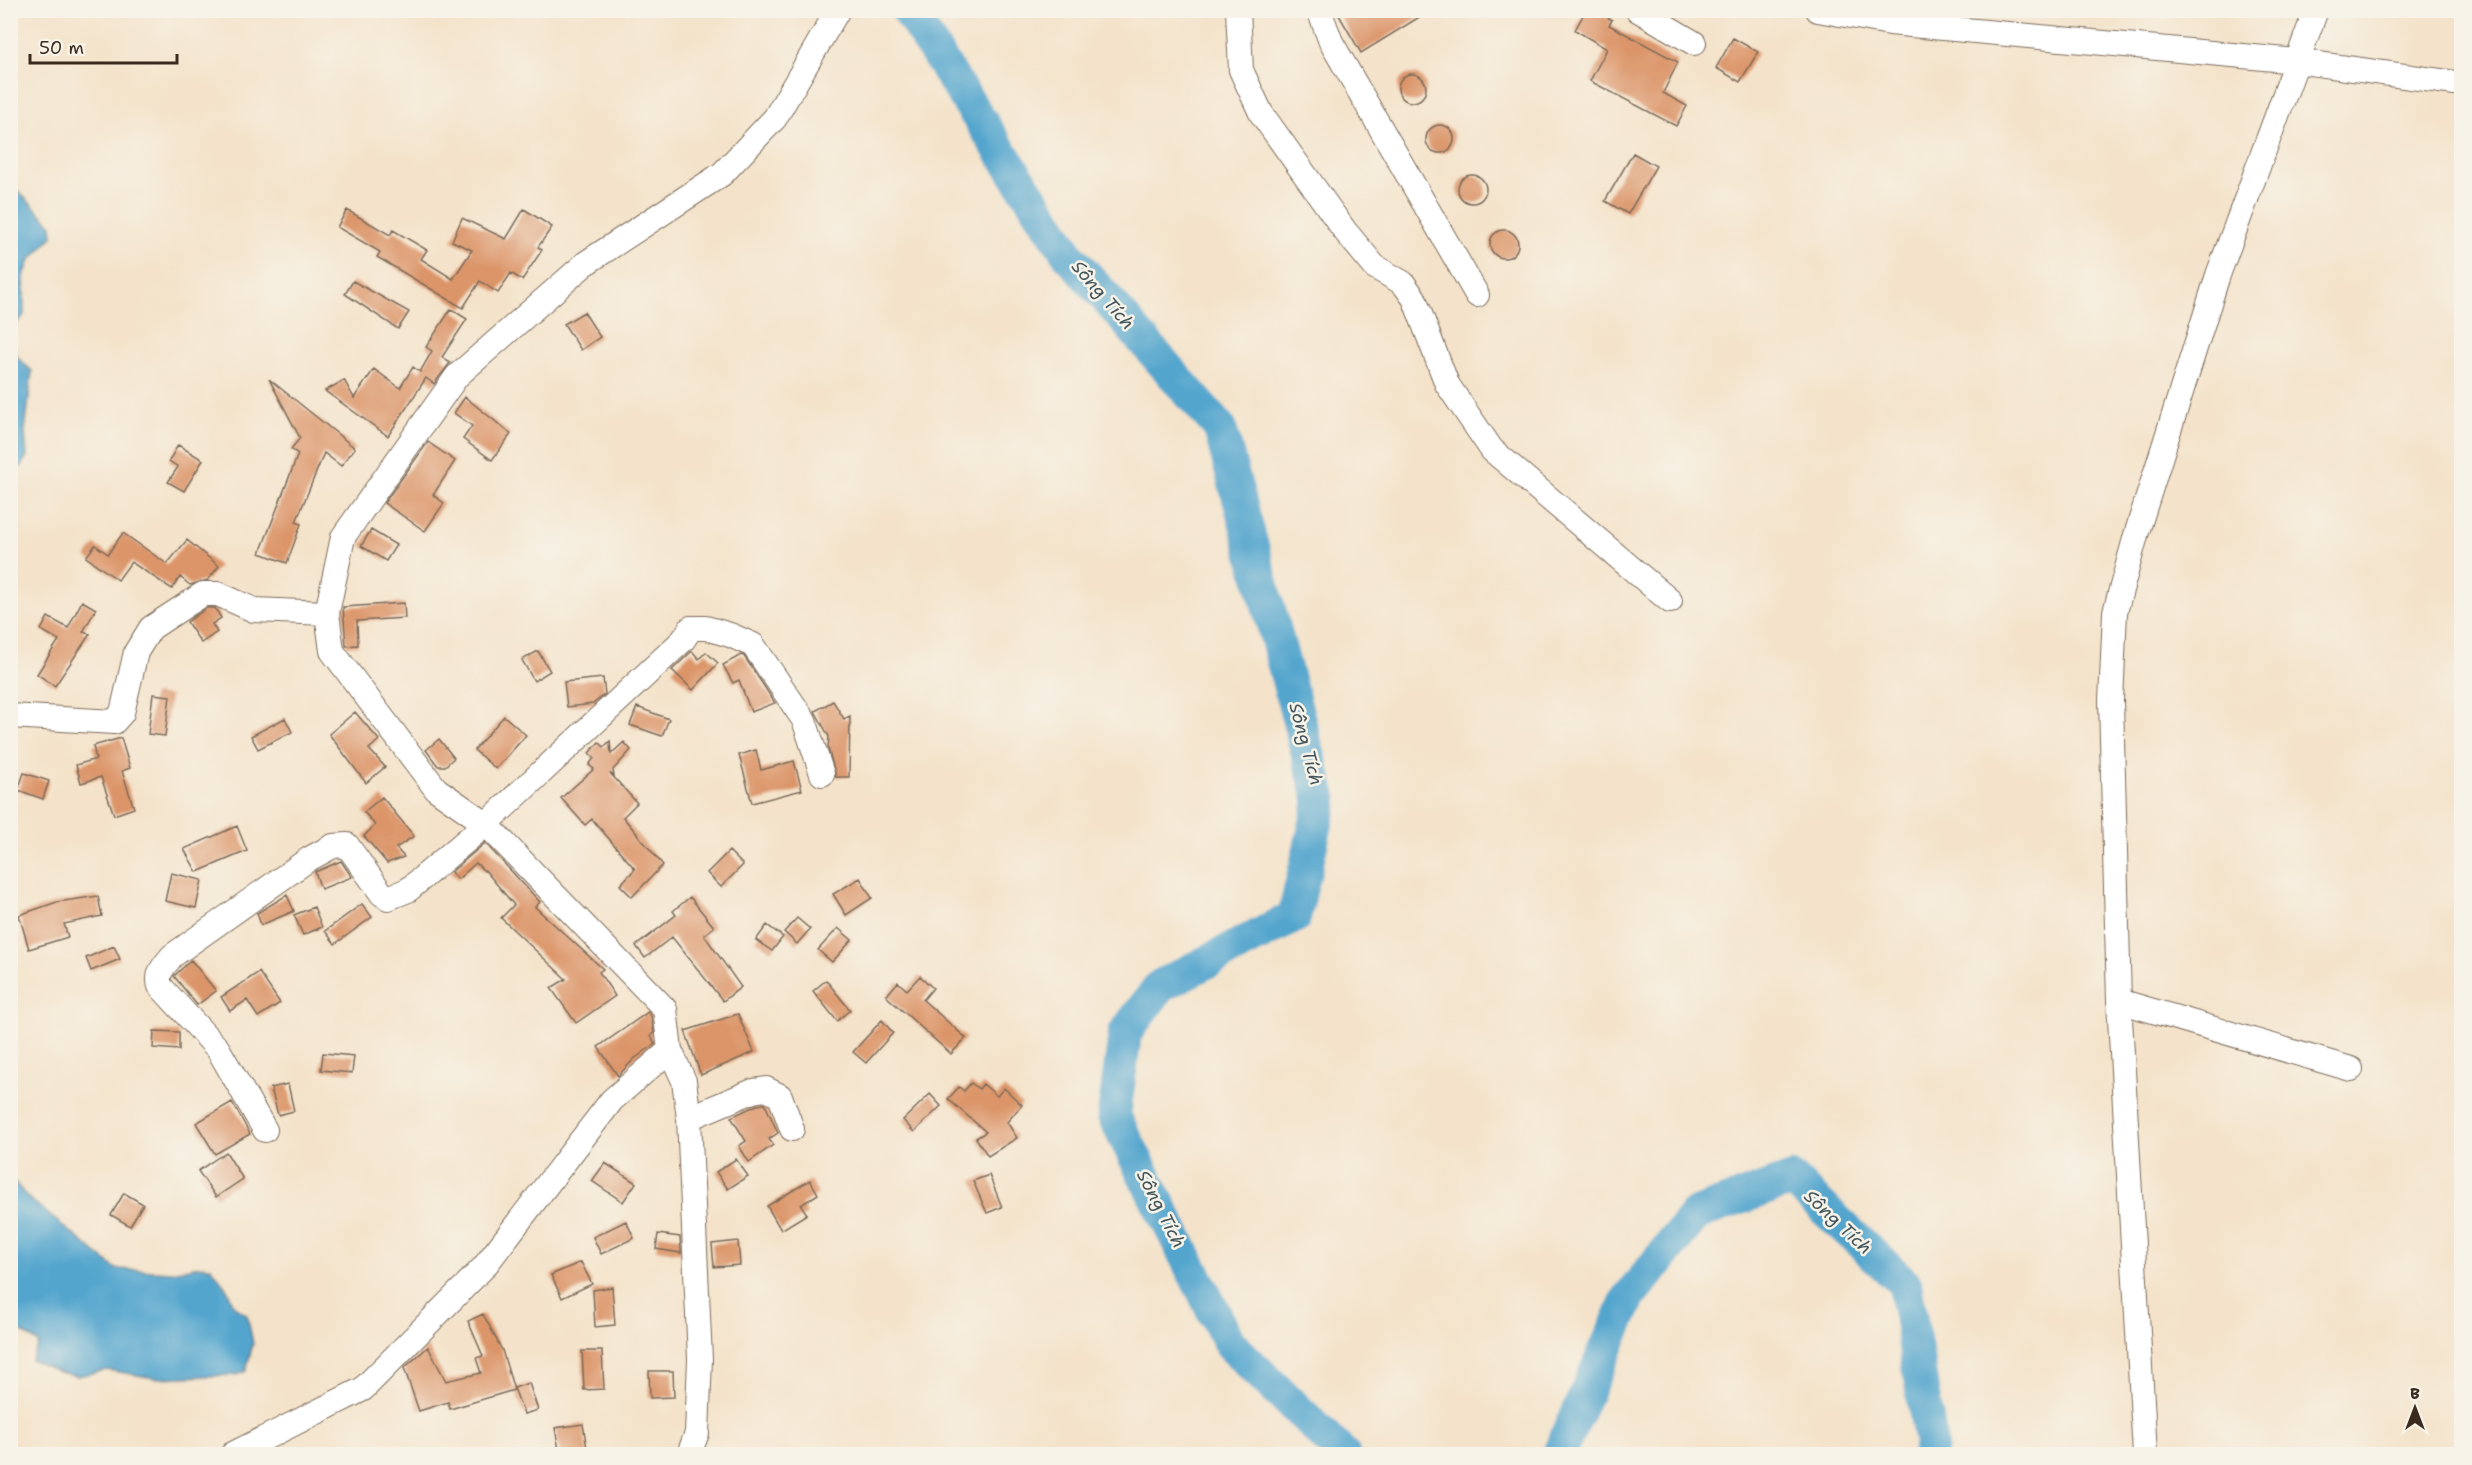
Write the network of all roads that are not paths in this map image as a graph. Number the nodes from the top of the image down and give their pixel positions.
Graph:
1 (838, 10) edge
2 (1238, 10) edge
3 (1319, 10) edge
4 (1638, 10) edge
5 (1818, 10) edge
6 (2316, 10) edge
7 (1694, 44) dead end
8 (2296, 61) junction
9 (2462, 84) edge
10 (1478, 295) dead end
11 (1670, 601) dead end
12 (327, 613) junction
13 (10, 716) edge
14 (822, 774) dead end
15 (486, 824) junction
16 (2119, 1000) junction
17 (670, 1050) junction
18 (2351, 1069) dead end
19 (689, 1118) junction
20 (792, 1129) dead end
21 (265, 1130) dead end
22 (233, 1455) edge
23 (689, 1455) edge
24 (2145, 1455) edge

1 - 12 street
2 - 11 street
3 - 10 street
4 - 7 street
5 - 8 street
6 - 8 street
8 - 9 street
8 - 16 street
12 - 13 street
12 - 15 street
14 - 15 street
15 - 17 street
15 - 21 street
16 - 18 street
16 - 24 street
17 - 19 street
17 - 22 street
19 - 20 street
19 - 23 street

